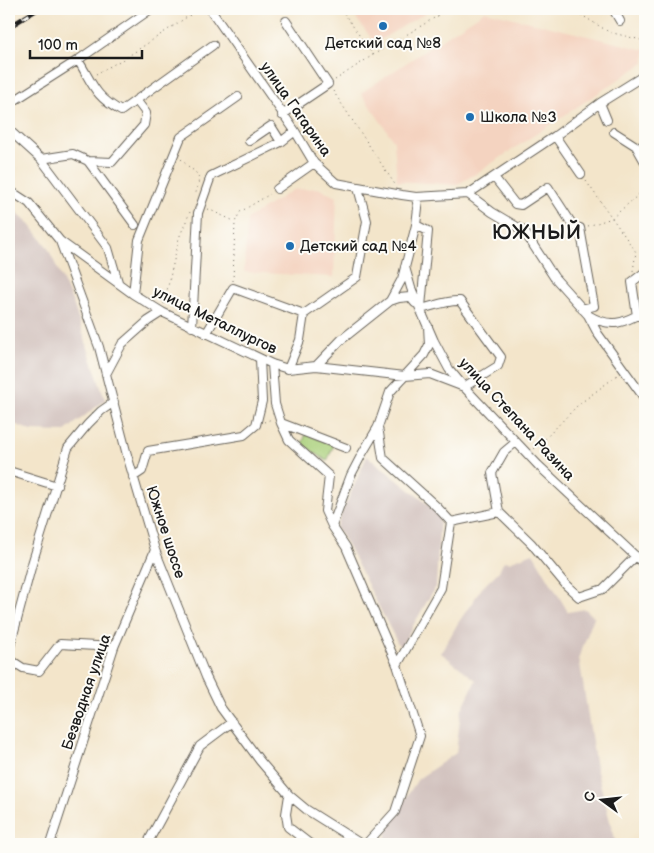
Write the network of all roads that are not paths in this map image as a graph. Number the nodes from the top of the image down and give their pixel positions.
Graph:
1 (151, 9) edge
2 (210, 9) edge
3 (613, 9) edge
4 (286, 21) dead end
5 (620, 21) dead end
6 (213, 45) dead end
7 (78, 60) junction
8 (645, 75) edge
9 (238, 97) dead end
10 (136, 100) junction
11 (600, 103) junction
12 (9, 104) edge
13 (282, 115) junction
14 (607, 120) dead end
15 (9, 130) edge
16 (295, 131) junction
17 (614, 132) dead end
18 (555, 136) junction
19 (249, 141) dead end
20 (281, 142) junction
21 (41, 159) junction
22 (88, 161) junction
23 (645, 162) edge
24 (314, 163) junction
25 (581, 174) road end
26 (494, 177) junction
27 (358, 188) junction
28 (277, 189) road end
29 (9, 190) edge
30 (468, 194) junction
31 (16, 195) junction
32 (416, 197) junction
33 (9, 200) edge
34 (135, 225) dead end
35 (416, 225) junction
36 (60, 240) junction
37 (405, 267) junction
38 (645, 272) edge
39 (118, 282) junction
40 (133, 294) junction
41 (390, 300) junction
42 (421, 309) junction
43 (645, 311) edge
44 (162, 312) junction
45 (585, 312) junction
46 (304, 314) junction
47 (638, 316) junction
48 (428, 326) junction
49 (192, 327) junction
50 (206, 334) junction
51 (260, 359) junction
52 (272, 364) junction
53 (316, 366) junction
54 (288, 369) junction
55 (106, 375) junction
56 (405, 376) junction
57 (464, 387) junction
58 (645, 399) edge
59 (114, 402) junction
60 (280, 420) junction
61 (378, 427) junction
62 (516, 442) junction
63 (346, 448) dead end
64 (9, 470) edge
65 (133, 477) junction
66 (57, 486) junction
67 (327, 491) junction
68 (344, 496) junction
69 (499, 512) junction
70 (451, 522) junction
71 (332, 526) junction
72 (155, 550) junction
73 (636, 556) junction
74 (645, 565) edge
75 (10, 639) edge
76 (114, 647) junction
77 (9, 650) edge
78 (9, 659) edge
79 (397, 665) junction
80 (232, 722) junction
81 (289, 796) junction
82 (50, 844) edge
83 (147, 844) edge
84 (310, 844) edge
85 (361, 844) edge
86 (366, 844) edge

1 - 7 street
2 - 13 street, улица Гагарина
3 - 5 street
4 - 13 street
6 - 10 street
7 - 10 street
7 - 12 street
8 - 11 street, улица Гагарина
9 - 40 street
10 - 22 street
11 - 14 street
11 - 18 street, улица Гагарина
13 - 16 street, улица Гагарина
15 - 21 street
16 - 20 street
16 - 24 street, улица Гагарина
17 - 23 street
18 - 25 street
18 - 26 street, улица Гагарина
19 - 20 street
20 - 49 street
21 - 22 street
21 - 39 street
22 - 34 street
24 - 27 street, улица Гагарина
24 - 28 street
26 - 30 street, улица Гагарина
26 - 45 street
27 - 32 street, улица Гагарина
27 - 46 street
29 - 31 street, Южное шоссе
30 - 32 street, улица Гагарина
30 - 45 street
31 - 33 street
31 - 36 street, Южное шоссе
32 - 35 street
35 - 37 street
35 - 42 street
36 - 39 street, улица Металлургов
36 - 55 street, Южное шоссе
37 - 41 street
37 - 42 street, улица Степана Разина
38 - 47 street
39 - 40 street, улица Металлургов
40 - 44 street, улица Металлургов
41 - 42 street
41 - 53 street
42 - 48 street, улица Степана Разина
42 - 57 street
43 - 47 street
44 - 49 street, улица Металлургов
44 - 55 street
45 - 47 street
45 - 58 street
46 - 50 street
46 - 54 street
48 - 56 street
48 - 57 street, улица Степана Разина
49 - 50 street, улица Металлургов
50 - 51 street, улица Металлургов
51 - 52 street, улица Металлургов
51 - 65 street
52 - 54 street, улица Металлургов
52 - 60 street
53 - 54 street, улица Металлургов
53 - 56 street, улица Металлургов
55 - 59 street, Южное шоссе
56 - 57 street, улица Металлургов
56 - 61 street
57 - 62 street, улица Степана Разина
59 - 65 street, Южное шоссе
59 - 66 street
60 - 63 street
60 - 67 street
61 - 68 street
61 - 70 street
62 - 69 street
62 - 73 street, улица Степана Разина
64 - 66 street
65 - 72 street, Южное шоссе
66 - 75 street
67 - 68 street
67 - 71 street
68 - 71 street
69 - 70 street
69 - 73 street
70 - 79 street
71 - 79 street
72 - 76 street, Безводная улица
72 - 80 street, Южное шоссе
73 - 74 street, улица Степана Разина
75 - 77 street
76 - 78 street
76 - 82 street, Безводная улица
79 - 86 street
80 - 81 street, Южное шоссе
80 - 83 street
81 - 84 street
81 - 85 street, Южное шоссе

